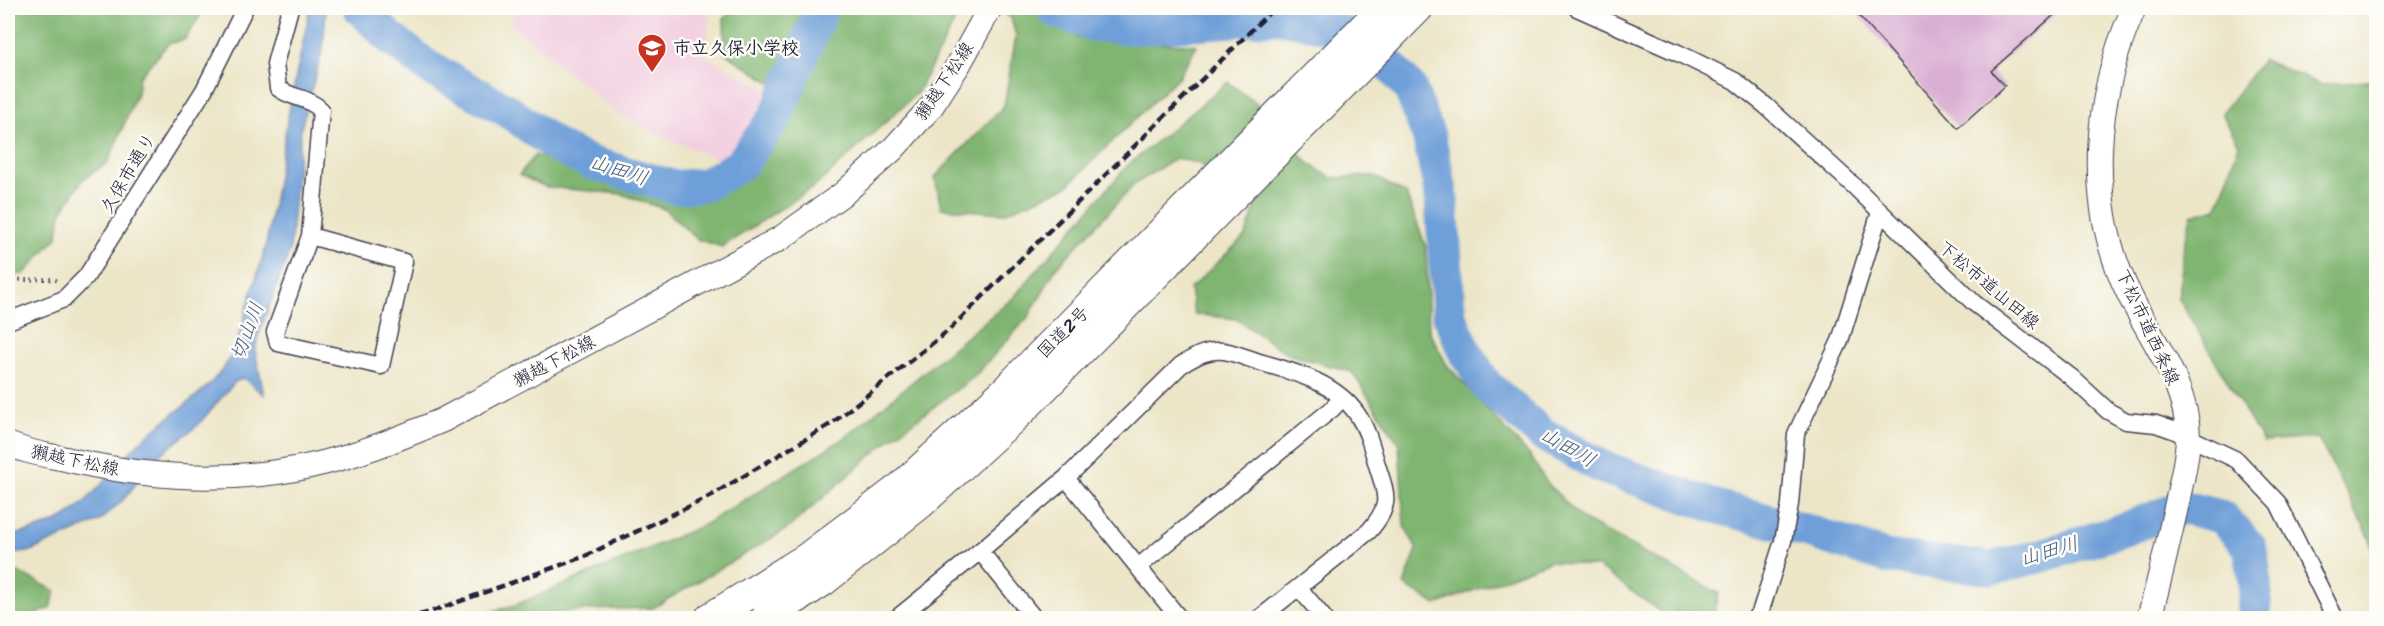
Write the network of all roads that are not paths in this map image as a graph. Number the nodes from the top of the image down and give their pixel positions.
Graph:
1 (245, 8) edge
2 (290, 8) edge
3 (990, 8) edge
4 (1383, 8) edge
5 (1418, 8) edge
6 (1577, 8) edge
7 (2134, 8) edge
8 (1211, 200) junction
9 (1880, 212) junction
10 (310, 236) junction
11 (8, 321) edge
12 (1342, 398) junction
13 (2188, 436) junction
14 (8, 444) edge
15 (1066, 478) junction
16 (980, 551) junction
17 (1138, 567) junction
18 (1299, 588) junction
19 (2332, 615) edge
20 (710, 618) edge
21 (766, 618) edge
22 (897, 618) edge
23 (1034, 618) edge
24 (1179, 618) edge
25 (1260, 618) edge
26 (1324, 618) edge
27 (1755, 618) edge
28 (2149, 618) edge

1 - 11 street, 久保市通り
2 - 10 street
3 - 14 main road, 獺越下松線
4 - 8 highway, 国道2号
5 - 8 highway, 国道2号
6 - 9 street, 下松市道山田線
7 - 13 main road, 下松市道西条線
8 - 20 highway, 国道2号
8 - 21 highway, 国道2号
9 - 13 street, 下松市道山田線
9 - 27 street
10 - 10 street
12 - 15 street
12 - 17 street
12 - 18 street
13 - 19 street, 下松市道山田線
13 - 28 main road, 下松市道西条線
15 - 16 street
15 - 17 street
16 - 22 street
16 - 23 street
17 - 24 street
18 - 25 street
18 - 26 street

